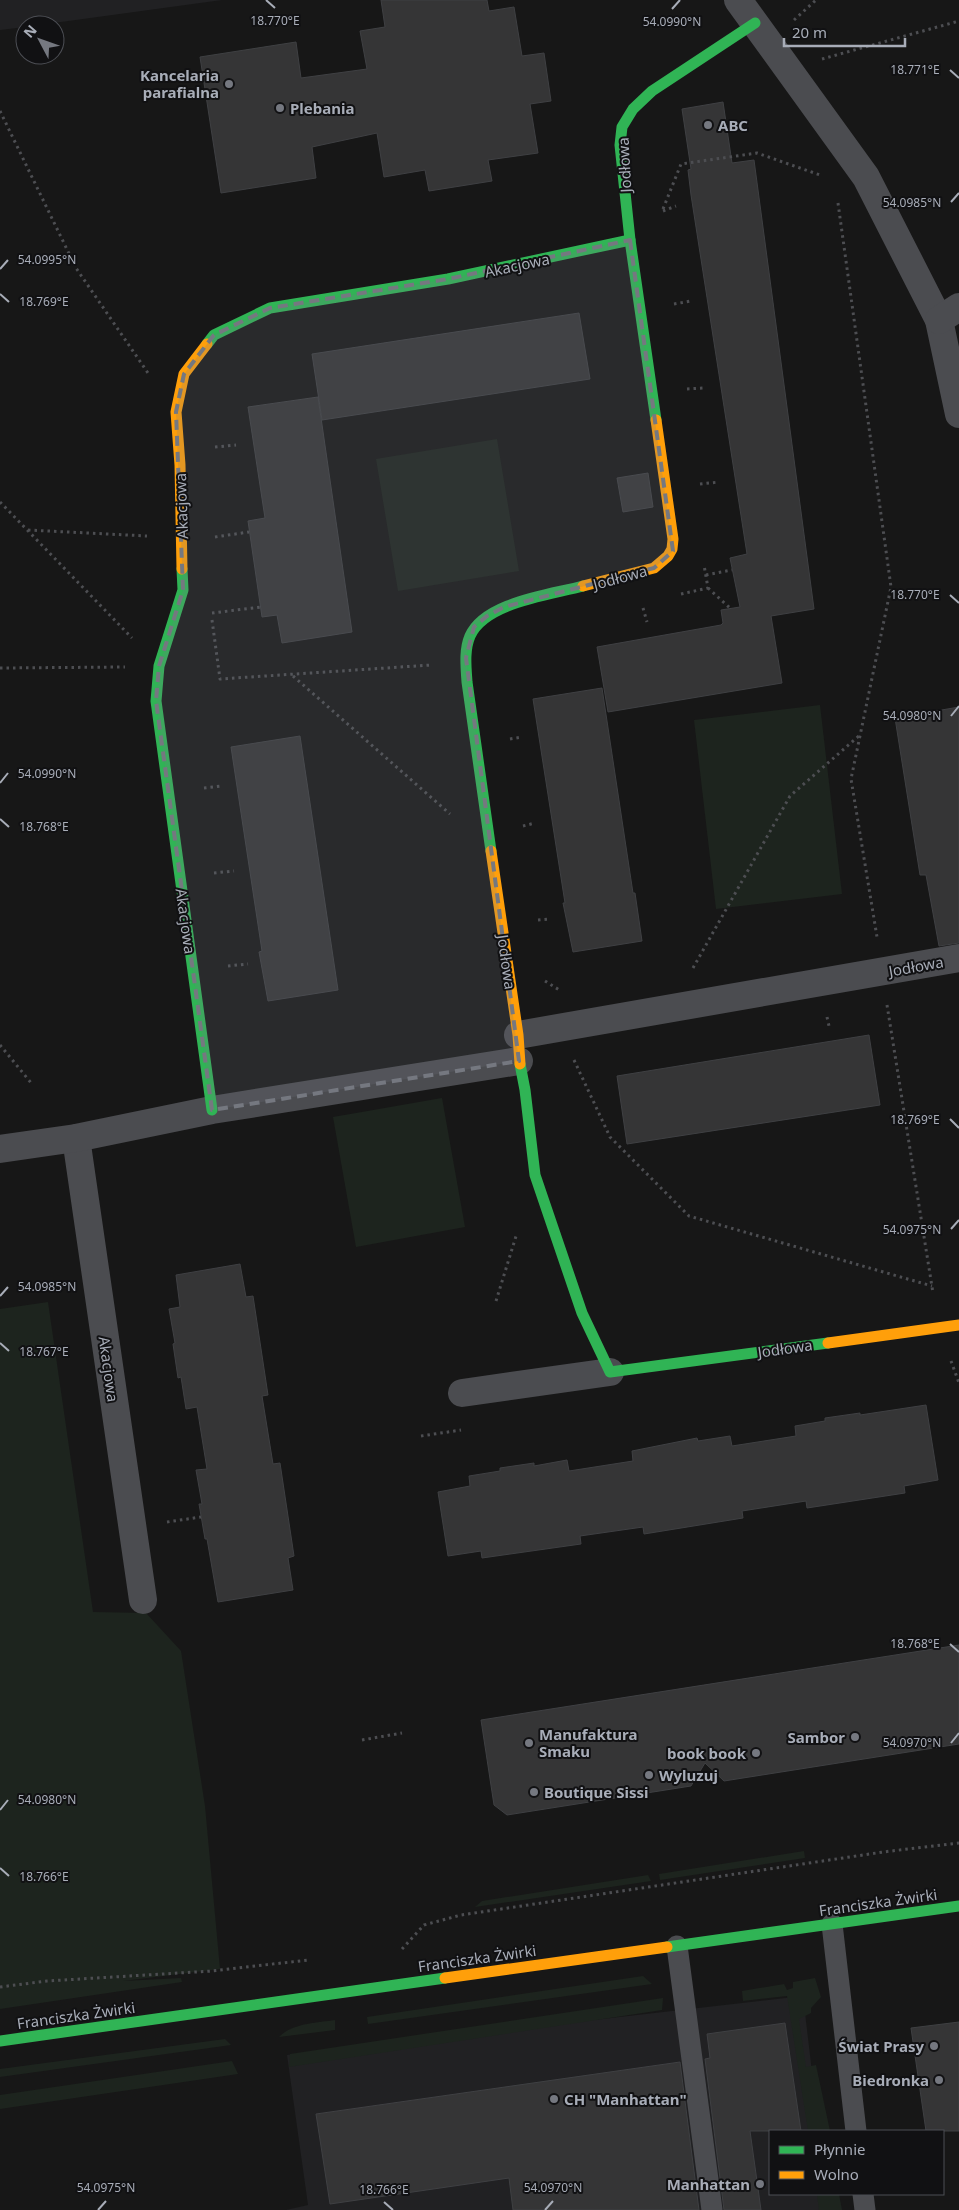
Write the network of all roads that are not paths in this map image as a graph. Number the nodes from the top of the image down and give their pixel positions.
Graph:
1 (738, 0) edge
2 (755, 23) junction
3 (630, 240) junction
4 (949, 314) edge
5 (959, 414) edge
6 (959, 958) edge
7 (519, 1048) junction
8 (212, 1110) junction
9 (76, 1138) junction
10 (0, 1149) edge
11 (959, 1324) edge
12 (610, 1372) junction
13 (462, 1393) dead end
14 (143, 1600) dead end
15 (959, 1906) edge
16 (832, 1924) junction
17 (677, 1946) junction
18 (0, 2041) edge
19 (856, 2130) edge
20 (863, 2195) edge
21 (712, 2210) edge
22 (865, 2210) edge

1 - 2 street
2 - 3 street, Jodłowa
2 - 4 street
3 - 7 street, Jodłowa
3 - 8 street, Akacjowa
4 - 5 street
6 - 7 street, Jodłowa
7 - 8 street
7 - 12 street, Jodłowa
8 - 9 street
9 - 10 street
9 - 14 street, Akacjowa
11 - 12 street, Jodłowa
12 - 13 street, Jodłowa
15 - 16 street, Franciszka Żwirki
16 - 17 street, Franciszka Żwirki
16 - 19 lane
17 - 18 street, Franciszka Żwirki
17 - 21 lane
20 - 22 lane

